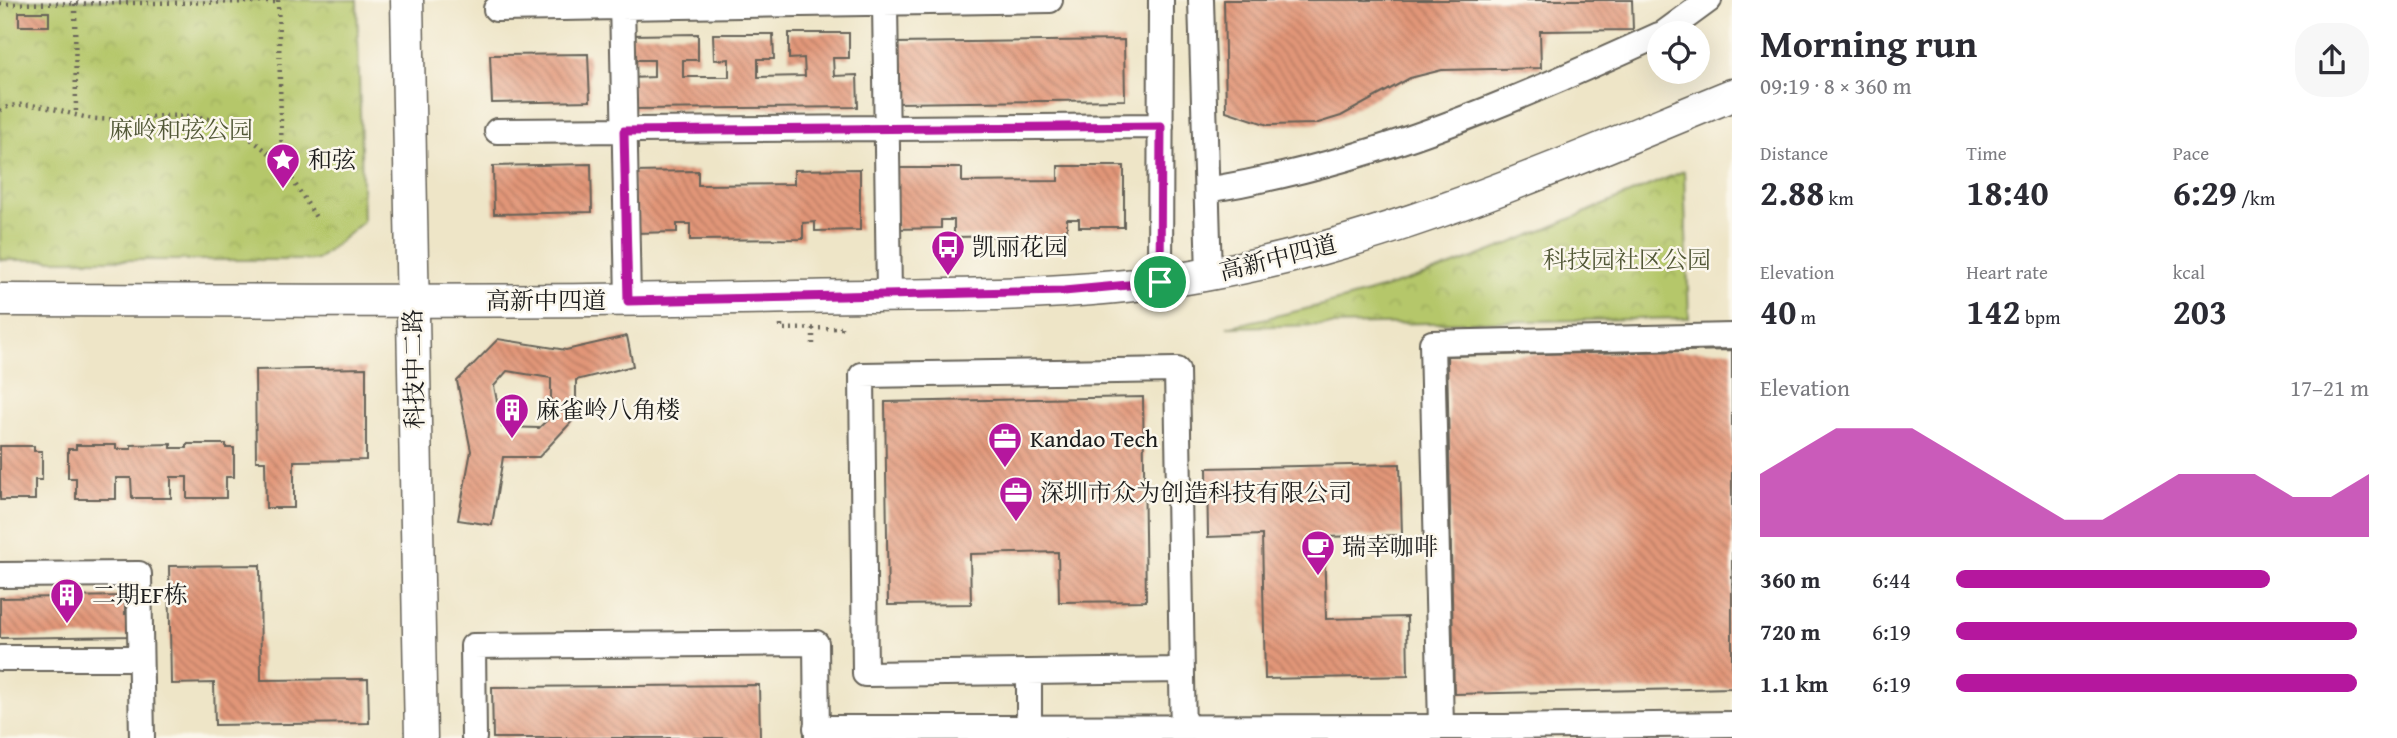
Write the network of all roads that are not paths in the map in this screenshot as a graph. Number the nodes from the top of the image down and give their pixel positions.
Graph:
1 (407, 0) edge
2 (1050, 0) edge
3 (1161, 0) edge
4 (1201, 0) edge
5 (1709, 0) edge
6 (622, 3) edge
7 (885, 3) junction
8 (496, 9) dead end
9 (1680, 21) edge
10 (1647, 41) edge
11 (1732, 96) edge
12 (1161, 126) junction
13 (886, 128) junction
14 (497, 131) dead end
15 (624, 131) junction
16 (1207, 190) junction
17 (1209, 275) junction
18 (1160, 282) junction
19 (889, 295) junction
20 (0, 300) edge
21 (413, 300) junction
22 (628, 301) junction
23 (1732, 336) edge
24 (0, 575) edge
25 (0, 658) edge
26 (140, 658) junction
27 (1182, 670) junction
28 (1029, 672) junction
29 (1732, 723) edge
30 (1441, 727) junction
31 (1029, 728) junction
32 (817, 733) edge
33 (1183, 733) edge
34 (1504, 733) edge
35 (142, 738) edge
36 (421, 738) edge
37 (474, 738) edge

1 - 21 main road, 科技中二路
2 - 7 street
3 - 12 street
4 - 16 street
5 - 9 street
6 - 7 street
6 - 8 street
6 - 15 street
7 - 13 street
10 - 16 street
11 - 17 main road, 高新中四道
12 - 13 street
12 - 18 street
13 - 15 street
13 - 19 street
14 - 15 street
15 - 22 street
16 - 17 street
17 - 18 main road, 高新中四道
18 - 19 main road, 高新中四道
19 - 22 main road, 高新中四道
20 - 21 main road, 高新中四道
21 - 22 main road, 高新中四道
21 - 36 main road, 科技中二路
23 - 30 street
24 - 26 street
25 - 26 street
26 - 35 street
27 - 28 street
27 - 28 street
27 - 33 street
28 - 31 street
29 - 34 street
30 - 33 street
30 - 34 street
31 - 32 street
31 - 33 street
32 - 37 street

